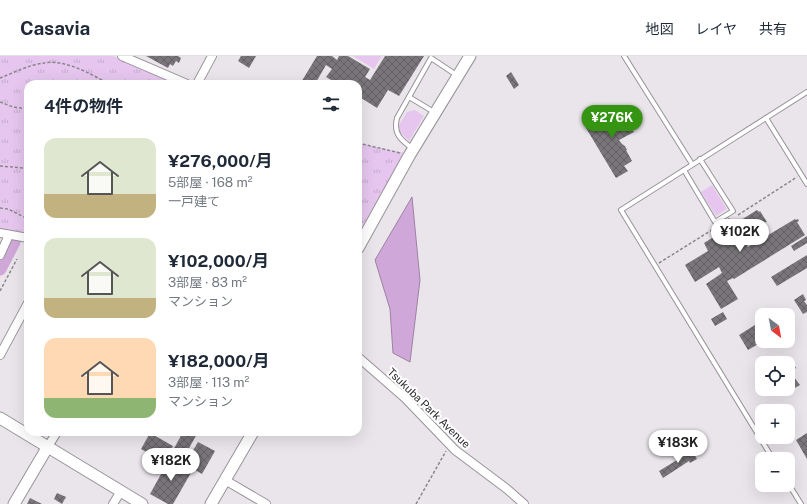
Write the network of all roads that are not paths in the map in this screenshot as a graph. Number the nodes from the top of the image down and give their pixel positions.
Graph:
1 (122, 56) edge
2 (212, 56) edge
3 (470, 56) edge
4 (624, 56) edge
5 (458, 76) junction
6 (178, 80) edge
7 (199, 80) edge
8 (807, 92) edge
9 (409, 97) junction
10 (435, 113) junction
11 (766, 118) junction
12 (409, 152) junction
13 (700, 159) junction
14 (692, 164) junction
15 (684, 170) junction
16 (807, 184) edge
17 (0, 233) edge
18 (9, 235) junction
19 (24, 237) edge
20 (362, 240) edge
21 (0, 255) edge
22 (24, 310) edge
23 (0, 355) edge
24 (362, 360) edge
25 (0, 418) edge
26 (24, 433) edge
27 (29, 436) edge
28 (55, 436) edge
29 (251, 436) edge
30 (48, 448) junction
31 (769, 452) edge
32 (225, 480) junction
33 (121, 491) junction
34 (794, 492) edge
35 (14, 504) edge
36 (113, 504) edge
37 (142, 504) edge
38 (212, 504) edge
39 (266, 504) edge
40 (524, 504) edge
41 (801, 504) edge

1 - 6 street
2 - 7 street
3 - 5 street
4 - 14 lane
5 - 9 lane
5 - 10 street
8 - 11 lane
9 - 10 lane
9 - 12 lane
10 - 12 street
11 - 13 lane
11 - 16 lane
12 - 20 street
13 - 14 lane
13 - 15 lane
14 - 15 lane
15 - 31 lane
17 - 18 street
18 - 19 street
18 - 21 street
22 - 23 street
24 - 40 street, Tsukuba Park Avenue
25 - 26 street
27 - 30 street
28 - 30 street
29 - 32 street
30 - 33 street
30 - 35 street
32 - 38 street
32 - 39 street
33 - 36 street
33 - 37 street
34 - 41 lane

